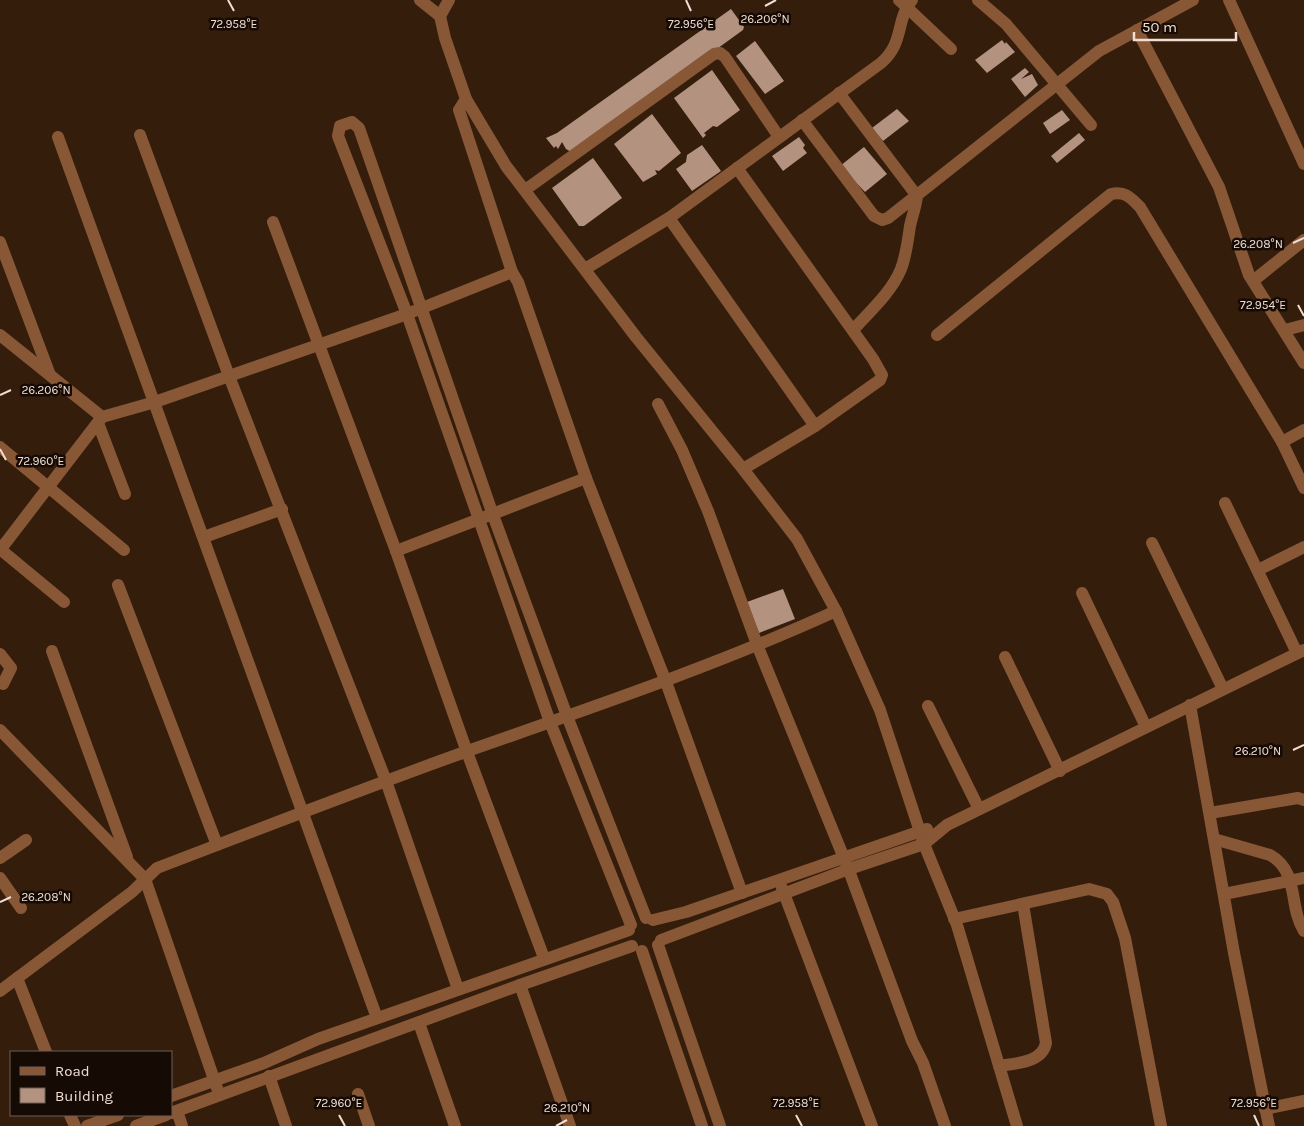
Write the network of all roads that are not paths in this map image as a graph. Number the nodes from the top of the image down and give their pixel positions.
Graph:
1 (420, 0) edge
2 (449, 0) edge
3 (978, 0) edge
4 (1193, 0) edge
5 (1229, 0) edge
6 (906, 2) edge
7 (440, 16) junction
8 (1137, 30) junction
9 (951, 49) dead end
10 (1057, 84) junction
11 (839, 93) junction
12 (466, 98) junction
13 (802, 120) junction
14 (1092, 125) dead end
15 (140, 135) dead end
16 (779, 137) junction
17 (58, 138) dead end
18 (1304, 164) edge
19 (737, 168) junction
20 (525, 190) junction
21 (917, 196) junction
22 (669, 218) junction
23 (273, 222) dead end
24 (1304, 240) edge
25 (0, 242) edge
26 (585, 268) junction
27 (512, 272) junction
28 (1253, 281) junction
29 (423, 309) junction
30 (407, 314) junction
31 (1304, 325) edge
32 (853, 330) junction
33 (1285, 330) junction
34 (0, 335) edge
35 (937, 335) dead end
36 (318, 344) junction
37 (1304, 363) edge
38 (50, 375) junction
39 (229, 376) junction
40 (155, 402) junction
41 (658, 404) dead end
42 (100, 420) junction
43 (815, 426) junction
44 (1304, 430) edge
45 (1282, 442) junction
46 (0, 446) edge
47 (744, 469) junction
48 (586, 478) junction
49 (49, 487) junction
50 (1304, 488) edge
51 (125, 494) dead end
52 (1225, 502) dead end
53 (282, 509) junction
54 (493, 515) junction
55 (479, 520) junction
56 (204, 537) junction
57 (1152, 543) dead end
58 (1304, 547) edge
59 (0, 550) edge
60 (124, 550) dead end
61 (396, 551) junction
62 (1258, 570) junction
63 (118, 585) dead end
64 (1082, 593) dead end
65 (64, 602) dead end
66 (836, 611) junction
67 (758, 647) junction
68 (52, 651) dead end
69 (1301, 651) edge
70 (0, 654) edge
71 (1006, 657) dead end
72 (666, 682) junction
73 (3, 684) dead end
74 (1223, 689) junction
75 (1190, 705) junction
76 (928, 706) dead end
77 (566, 716) junction
78 (550, 722) junction
79 (1146, 727) junction
80 (0, 730) edge
81 (467, 752) junction
82 (1060, 771) junction
83 (386, 780) junction
84 (1304, 800) edge
85 (979, 809) junction
86 (304, 812) junction
87 (1210, 813) junction
88 (947, 825) junction
89 (920, 830) junction
90 (1214, 839) junction
91 (26, 840) dead end
92 (924, 844) junction
93 (217, 845) junction
94 (842, 857) junction
95 (0, 858) edge
96 (128, 862) junction
97 (849, 869) junction
98 (0, 878) edge
99 (145, 879) junction
100 (1298, 879) edge
101 (779, 880) junction
102 (742, 894) junction
103 (784, 894) junction
104 (1224, 894) junction
105 (1022, 904) junction
106 (21, 908) dead end
107 (649, 919) junction
108 (954, 919) junction
109 (630, 927) junction
110 (1304, 931) edge
111 (659, 943) junction
112 (637, 949) junction
113 (544, 958) junction
114 (17, 978) junction
115 (520, 985) junction
116 (458, 989) junction
117 (0, 991) edge
118 (377, 1018) junction
119 (418, 1023) junction
120 (46, 1051) edge
121 (999, 1066) junction
122 (269, 1076) junction
123 (214, 1080) junction
124 (358, 1094) dead end
125 (220, 1095) junction
126 (172, 1096) edge
127 (1304, 1101) edge
128 (1266, 1109) junction
129 (172, 1113) edge
130 (172, 1114) edge
131 (115, 1116) edge
132 (163, 1116) edge
133 (87, 1126) edge
134 (136, 1126) edge
135 (182, 1126) edge
136 (286, 1126) edge
137 (369, 1126) edge
138 (455, 1126) edge
139 (570, 1126) edge
140 (702, 1126) edge
141 (720, 1126) edge
142 (872, 1126) edge
143 (945, 1126) edge
144 (1017, 1126) edge
145 (1161, 1126) edge
146 (1269, 1126) edge

1 - 7 street
2 - 7 street
3 - 10 street
4 - 8 street
5 - 18 street
6 - 9 street
6 - 11 street
7 - 12 street
8 - 10 street
8 - 28 street
10 - 14 street
10 - 21 street
11 - 13 street
11 - 21 street
12 - 20 street
12 - 27 street
13 - 16 street
13 - 21 street
15 - 39 street
16 - 19 street
16 - 20 street
17 - 40 street
19 - 22 street
19 - 32 street
20 - 26 street
21 - 32 street
22 - 26 street
22 - 43 street
23 - 36 street
24 - 28 street
25 - 38 street
26 - 47 street
27 - 29 street
27 - 48 street
28 - 33 street
29 - 30 street
29 - 30 street
29 - 54 street
30 - 36 street
30 - 55 street
31 - 33 street
32 - 43 street
33 - 37 street
34 - 38 street
35 - 45 street
36 - 39 street
36 - 61 street
38 - 42 street
39 - 40 street
39 - 53 street
40 - 42 street
40 - 56 street
41 - 67 street
42 - 49 street
42 - 51 street
43 - 47 street
44 - 45 street
45 - 50 street
46 - 49 street
47 - 66 street
48 - 54 street
48 - 72 street
49 - 59 street
49 - 60 street
52 - 62 street
53 - 56 street
53 - 83 street
54 - 55 street
54 - 77 street
55 - 61 street
55 - 78 street
56 - 86 street
57 - 74 street
58 - 62 street
59 - 65 street
61 - 81 street
62 - 69 street
63 - 93 street
64 - 79 street
66 - 67 street
66 - 89 street
67 - 72 street
67 - 94 street
68 - 96 street
69 - 74 street
70 - 73 street
71 - 82 street
72 - 77 street
72 - 102 street
74 - 75 street
75 - 79 street
75 - 87 street
76 - 85 street
77 - 78 street
77 - 107 street
78 - 81 street
78 - 109 street
79 - 82 street
80 - 96 street
81 - 83 street
81 - 113 street
82 - 85 street
83 - 86 street
83 - 116 street
84 - 87 street
85 - 88 street
86 - 93 street
86 - 118 street
87 - 90 street
88 - 89 street
88 - 92 street
89 - 92 street
89 - 94 street
90 - 100 street
90 - 104 street
91 - 95 street
92 - 97 street
92 - 108 street
93 - 99 street
94 - 97 street
94 - 101 street
96 - 99 street
97 - 103 street
97 - 143 street
98 - 106 street
99 - 114 street
99 - 123 street
100 - 104 street
100 - 110 street
101 - 102 street
101 - 103 street
102 - 107 street
103 - 111 street
103 - 142 street
104 - 128 street
105 - 108 street
105 - 121 street
105 - 145 street
107 - 109 street
107 - 111 street
108 - 121 street
109 - 112 street
109 - 113 street
111 - 112 street
111 - 141 street
112 - 115 street
112 - 140 street
113 - 116 street
114 - 117 street
114 - 120 street
115 - 119 street
115 - 139 street
116 - 118 street
118 - 123 street
119 - 122 street
119 - 138 street
121 - 144 street
122 - 125 street
122 - 136 street
123 - 125 street
123 - 126 street
124 - 137 street
125 - 129 street
127 - 128 street
128 - 146 street
130 - 135 street
131 - 133 street
132 - 134 street

